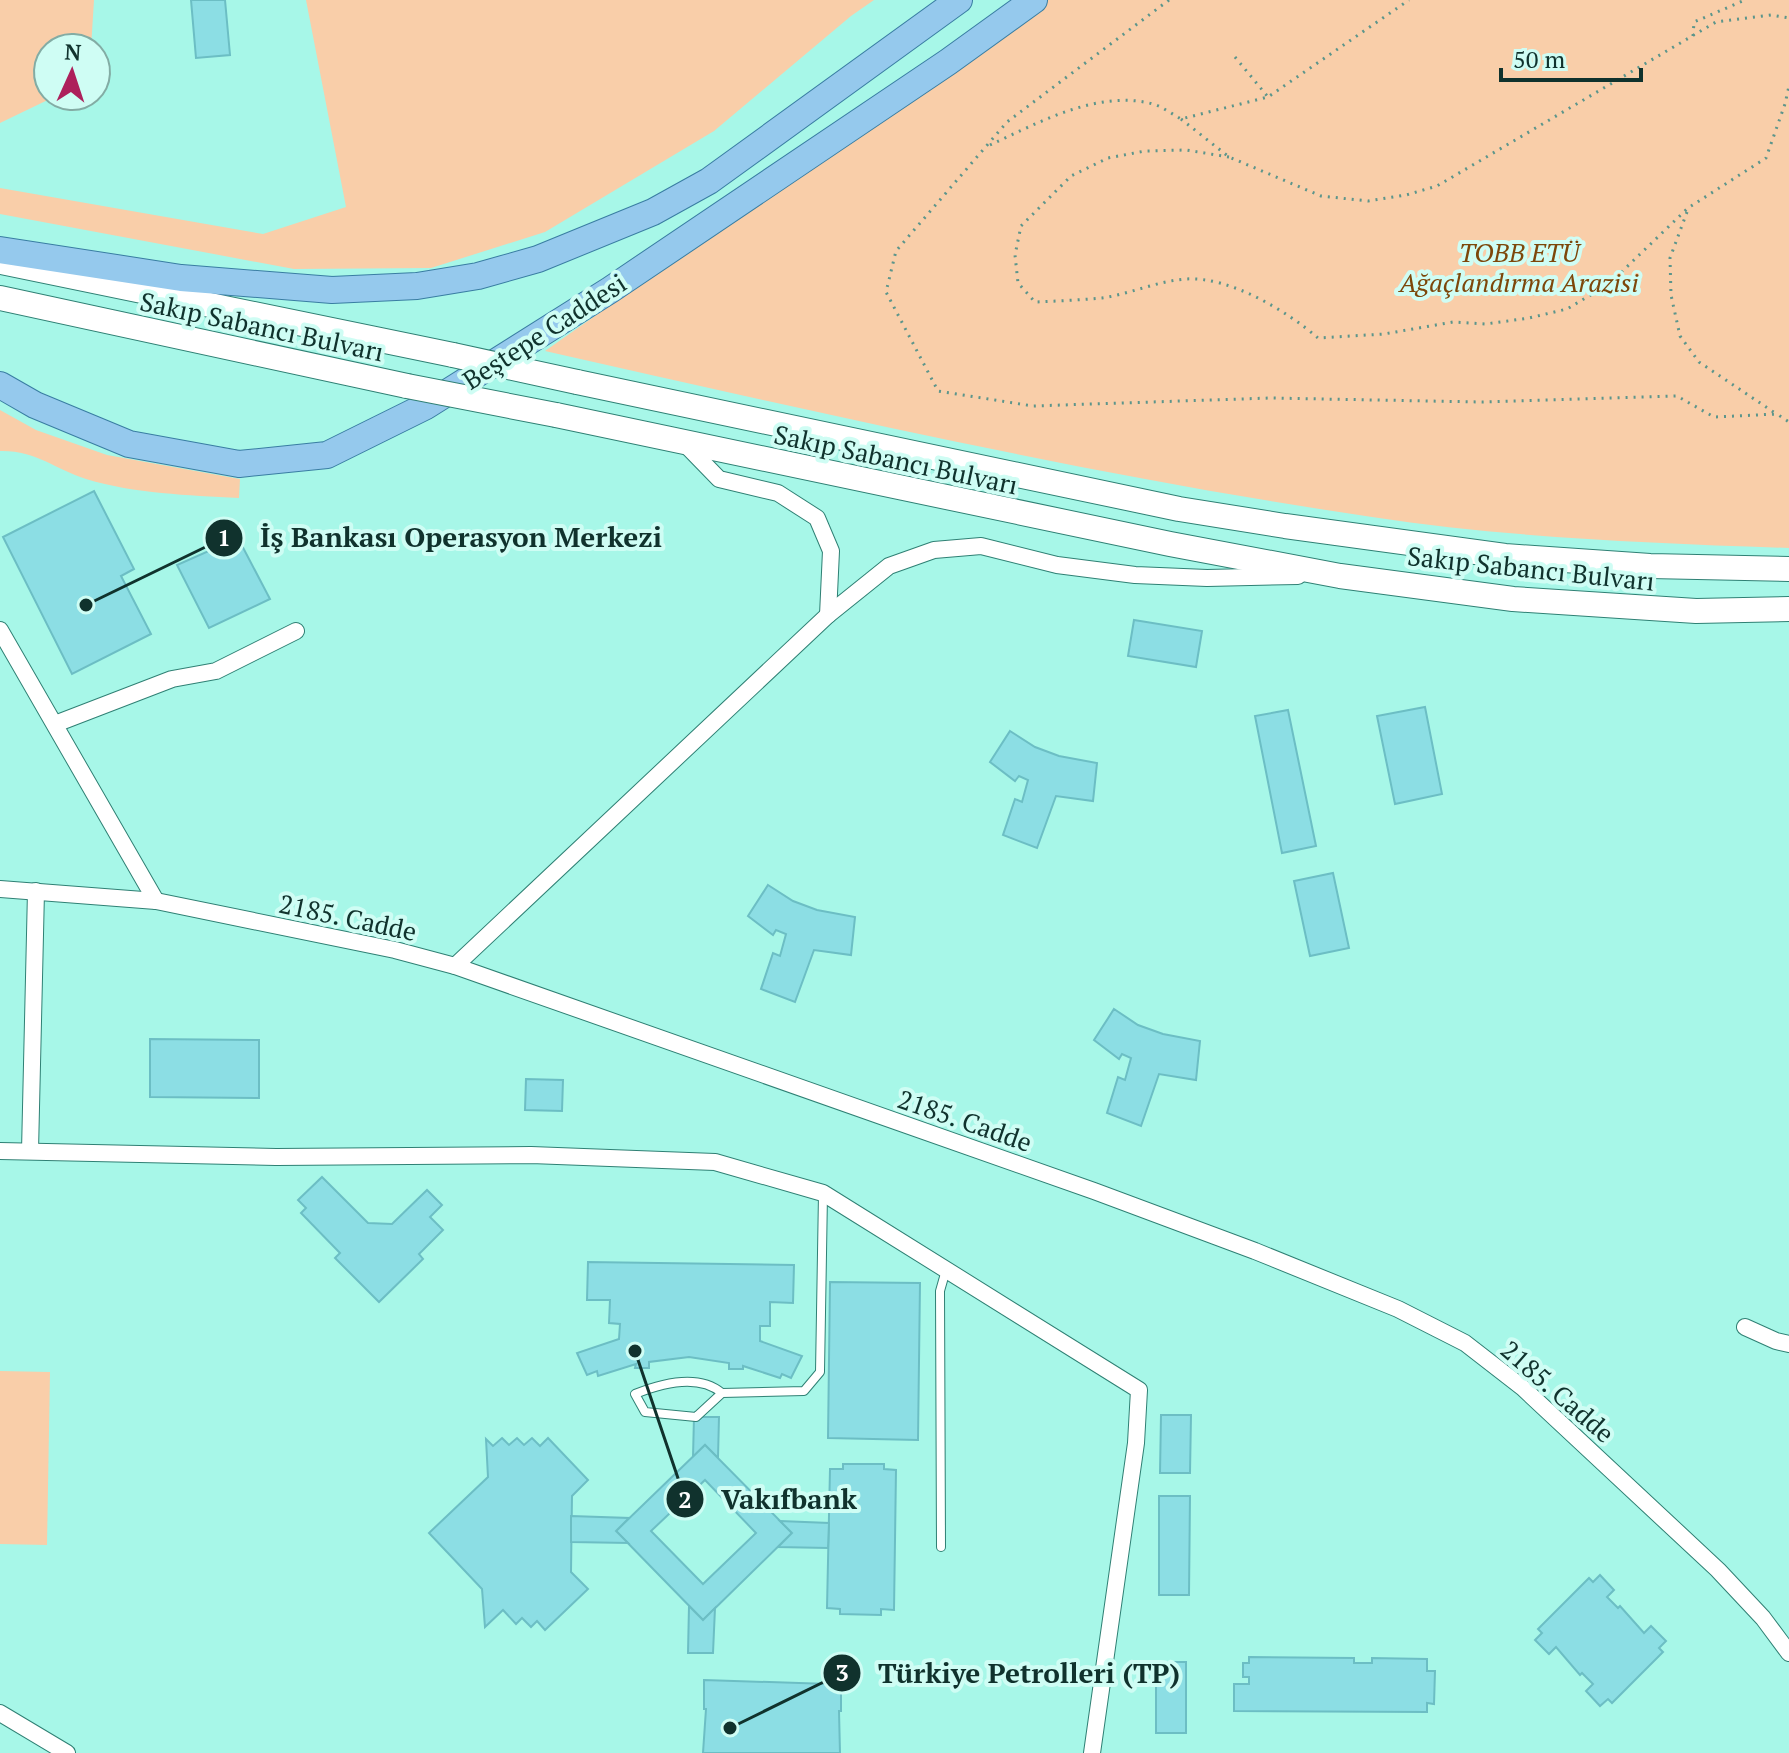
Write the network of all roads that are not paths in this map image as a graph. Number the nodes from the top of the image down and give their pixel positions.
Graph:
1 (959, 0) edge
2 (1034, 0) edge
3 (0, 250) edge
4 (0, 262) edge
5 (0, 298) edge
6 (0, 385) edge
7 (684, 443) junction
8 (1789, 569) edge
9 (1340, 576) junction
10 (1789, 609) edge
11 (828, 615) junction
12 (0, 630) edge
13 (296, 631) dead end
14 (55, 724) junction
15 (0, 889) edge
16 (36, 891) junction
17 (156, 901) junction
18 (455, 966) junction
19 (0, 1151) edge
20 (30, 1151) junction
21 (823, 1193) junction
22 (946, 1270) junction
23 (1745, 1327) dead end
24 (1789, 1344) edge
25 (722, 1393) junction
26 (941, 1547) dead end
27 (1789, 1653) edge
28 (0, 1713) edge
29 (67, 1753) edge
30 (1092, 1753) edge

1 - 3 main road, Beştepe Caddesi
2 - 6 main road, Beştepe Caddesi
4 - 8 main road, Sakıp Sabancı Bulvarı, bridge
5 - 7 main road, Sakıp Sabancı Bulvarı, bridge
7 - 9 main road, Sakıp Sabancı Bulvarı
7 - 11 street
9 - 10 main road, Sakıp Sabancı Bulvarı
9 - 11 street
11 - 18 street
12 - 14 street
13 - 14 street
14 - 17 street
15 - 16 street, 2185. Cadde
16 - 17 street, 2185. Cadde
16 - 20 street
17 - 18 street, 2185. Cadde
18 - 27 street, 2185. Cadde
19 - 20 street
20 - 21 street
21 - 22 street
21 - 25 lane
22 - 26 lane
22 - 30 street
23 - 24 street
25 - 25 lane
28 - 29 street

